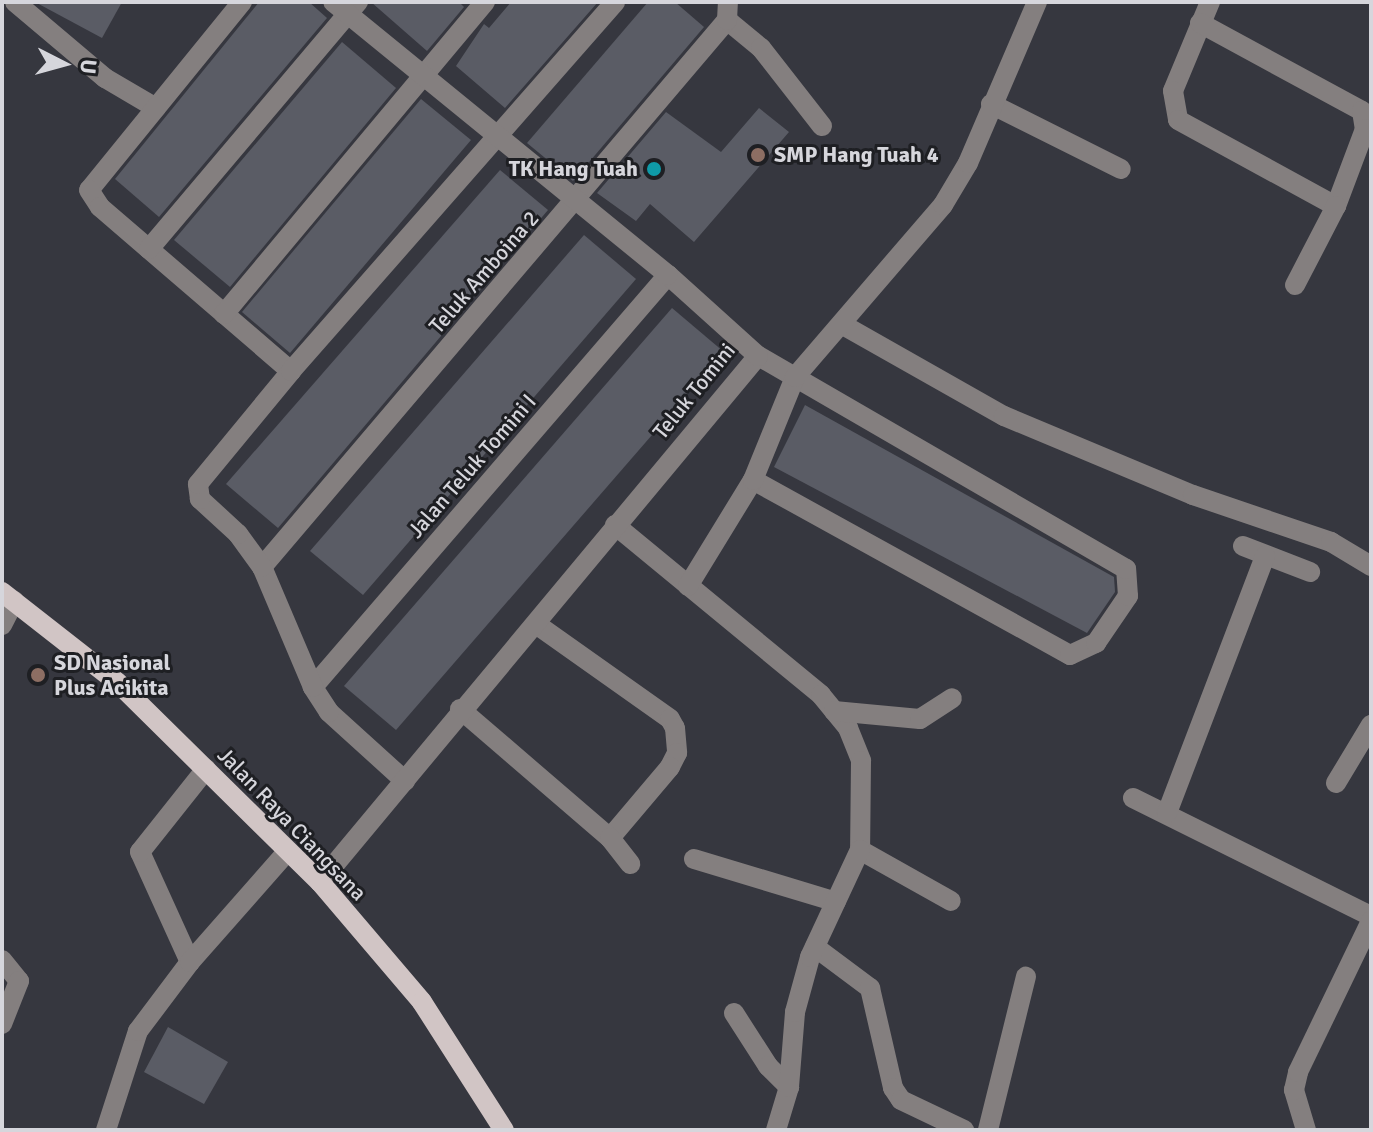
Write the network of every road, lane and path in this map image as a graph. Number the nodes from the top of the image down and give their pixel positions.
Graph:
1 (15, 2) edge
2 (242, 2) edge
3 (485, 2) edge
4 (615, 2) edge
5 (1037, 2) edge
6 (1210, 2) edge
7 (346, 6) edge
8 (727, 11) edge
9 (1200, 23) junction
10 (425, 74) junction
11 (991, 104) junction
12 (156, 108) junction
13 (822, 126) dead end
14 (496, 135) junction
15 (1121, 169) dead end
16 (576, 202) junction
17 (1336, 206) junction
18 (149, 249) junction
19 (668, 275) junction
20 (1295, 285) dead end
21 (224, 314) junction
22 (843, 325) junction
23 (758, 356) junction
24 (291, 371) junction
25 (795, 377) junction
26 (753, 480) junction
27 (615, 525) junction
28 (1243, 546) dead end
29 (1265, 556) junction
30 (1371, 566) edge
31 (262, 567) junction
32 (1310, 572) dead end
33 (688, 586) junction
34 (8, 597) edge
35 (536, 624) junction
36 (2, 625) edge
37 (313, 687) junction
38 (952, 698) dead end
39 (460, 709) junction
40 (834, 711) junction
41 (1371, 725) edge
42 (206, 769) junction
43 (405, 781) junction
44 (1336, 783) dead end
45 (1133, 798) dead end
46 (1167, 813) junction
47 (610, 838) junction
48 (860, 850) junction
49 (288, 851) junction
50 (694, 859) dead end
51 (630, 864) dead end
52 (320, 882) junction
53 (951, 901) dead end
54 (836, 902) junction
55 (1371, 918) edge
56 (815, 947) junction
57 (2, 960) edge
58 (190, 962) junction
59 (1026, 977) dead end
60 (734, 1013) dead end
61 (2, 1024) edge
62 (789, 1087) junction
63 (106, 1130) edge
64 (504, 1130) edge
65 (776, 1130) edge
66 (964, 1130) edge
67 (988, 1130) edge
68 (1306, 1130) edge

1 - 12 street
2 - 12 street
3 - 10 street
4 - 14 street
5 - 11 street
6 - 9 street
7 - 10 street, Teluk Tomini
7 - 18 street
8 - 13 street
8 - 16 street, Teluk Amboina 2
9 - 17 street
9 - 17 street
10 - 14 street, Teluk Tomini
10 - 21 street
11 - 15 street
11 - 22 street
12 - 18 street
14 - 16 street, Teluk Tomini
14 - 24 street
16 - 19 street, Teluk Tomini
16 - 31 street, Teluk Amboina 2
17 - 20 street
18 - 21 street
19 - 23 street, Teluk Tomini
19 - 37 street, Jalan Teluk Tomini I
21 - 24 street
22 - 25 street
22 - 30 street
23 - 25 street
23 - 27 street, Teluk Tomini
24 - 31 street
25 - 26 street
25 - 26 street
26 - 33 street
27 - 33 street
27 - 35 street, Teluk Tomini
28 - 29 street
29 - 32 street
29 - 46 street
31 - 37 street
33 - 40 street
34 - 36 street
34 - 42 main road, Jalan Raya Ciangsana
35 - 39 street, Teluk Tomini
35 - 47 street
37 - 43 street
38 - 40 street
39 - 43 street, Teluk Tomini
39 - 47 street
40 - 48 street
41 - 44 street
42 - 49 main road, Jalan Raya Ciangsana
42 - 58 street
43 - 52 street, Teluk Tomini
45 - 46 street
46 - 55 street
47 - 51 street
48 - 53 street
48 - 54 street
49 - 52 main road, Jalan Raya Ciangsana
49 - 58 street
50 - 54 street
52 - 64 main road, Jalan Raya Ciangsana
54 - 56 street
55 - 68 street
56 - 62 street
56 - 66 street
57 - 61 street
58 - 63 street
59 - 67 street
60 - 62 street
62 - 65 street

